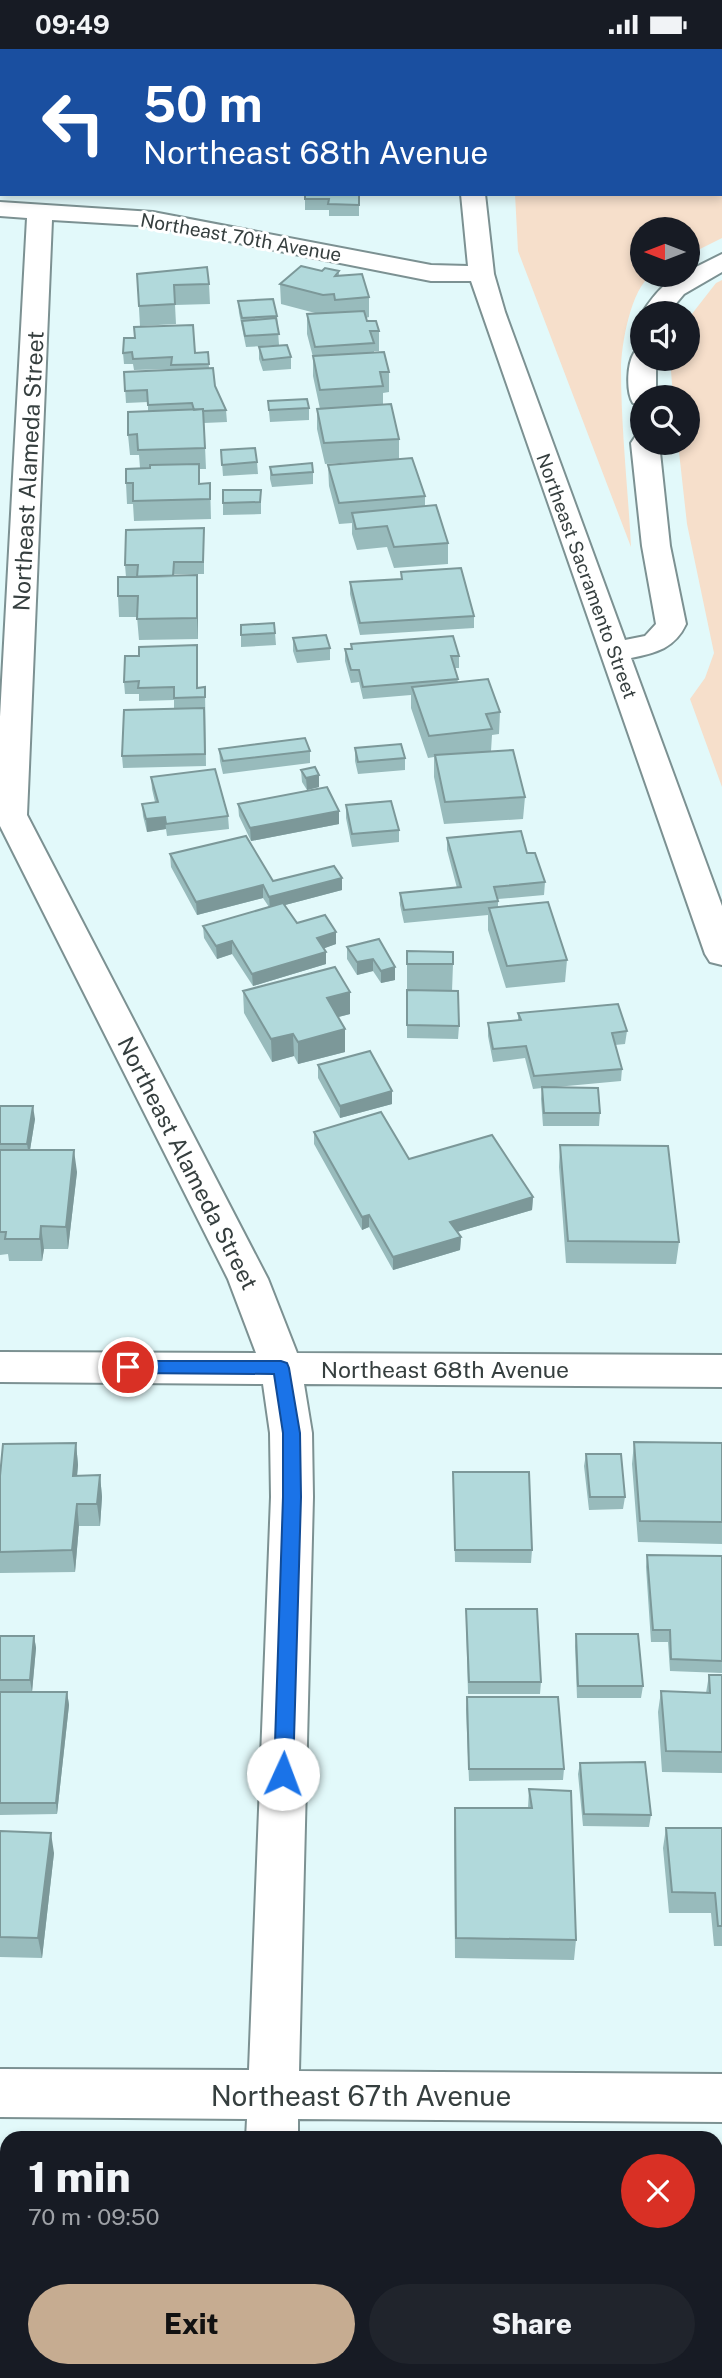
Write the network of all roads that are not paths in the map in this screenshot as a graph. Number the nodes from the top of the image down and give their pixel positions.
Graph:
1 (473, 196) edge
2 (0, 209) edge
3 (40, 210) junction
4 (722, 261) edge
5 (481, 274) junction
6 (665, 301) edge
7 (646, 455) edge
8 (614, 651) junction
9 (5, 815) edge
10 (722, 954) edge
11 (0, 1367) edge
12 (281, 1368) junction
13 (722, 1371) edge
14 (0, 2093) edge
15 (722, 2098) edge
16 (272, 2116) edge

1 - 5 street, Northeast Sacramento Street
2 - 3 street, Northeast 70th Avenue
3 - 5 street, Northeast 70th Avenue
3 - 9 street, Northeast Alameda Street
4 - 6 street
5 - 8 street, Northeast Sacramento Street
7 - 8 street
8 - 10 street, Northeast Sacramento Street
9 - 12 street, Northeast Alameda Street
11 - 12 street, Northeast 68th Avenue
12 - 13 street, Northeast 68th Avenue
12 - 16 street, Northeast Alameda Street
14 - 16 street, Northeast 67th Avenue
15 - 16 street, Northeast 67th Avenue

